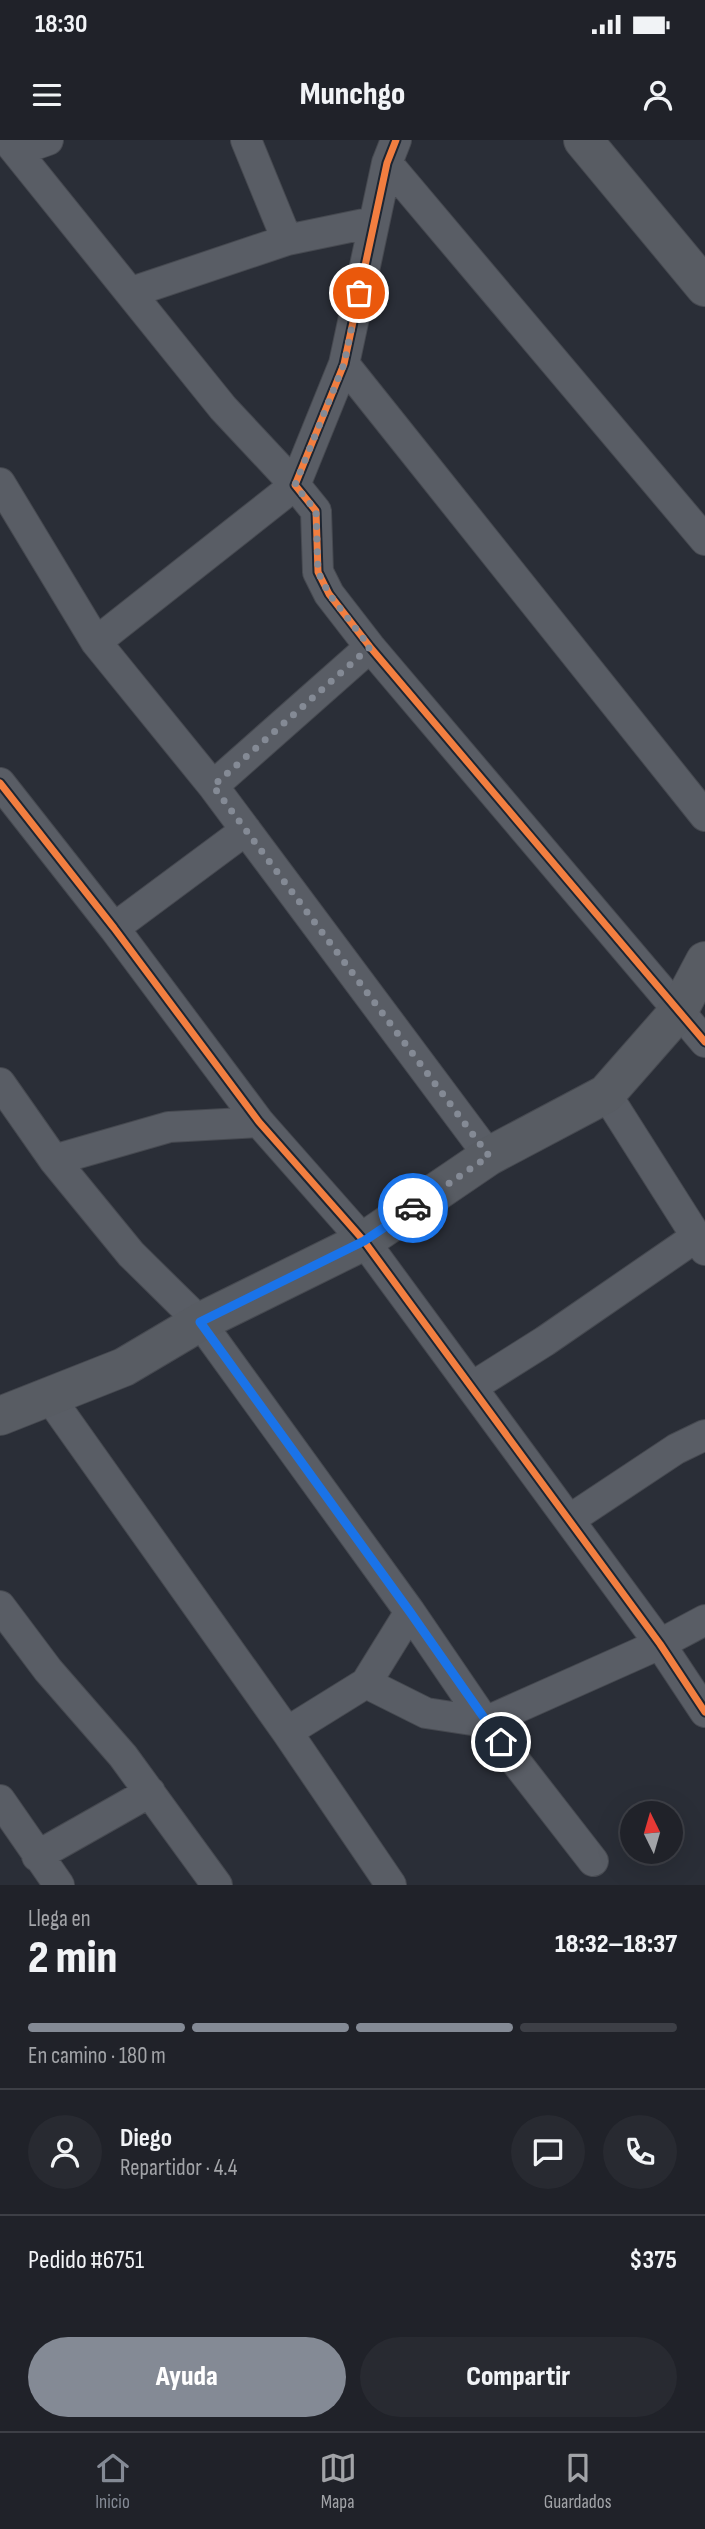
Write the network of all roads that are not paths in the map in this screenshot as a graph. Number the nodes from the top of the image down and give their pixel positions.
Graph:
1 (47, 140) edge
2 (246, 140) edge
3 (583, 140) edge
4 (12, 146) edge
5 (391, 152) edge
6 (374, 222) junction
7 (287, 240) junction
8 (705, 287) edge
9 (132, 292) junction
10 (344, 364) junction
11 (0, 483) edge
12 (295, 485) junction
13 (705, 540) edge
14 (96, 642) junction
15 (370, 647) junction
16 (0, 783) edge
17 (213, 786) junction
18 (705, 816) edge
19 (246, 830) junction
20 (114, 928) junction
21 (705, 961) edge
22 (678, 1012) junction
23 (705, 1042) edge
24 (0, 1083) edge
25 (606, 1094) junction
26 (260, 1122) junction
27 (489, 1156) junction
28 (54, 1160) junction
29 (364, 1241) junction
30 (701, 1244) edge
31 (200, 1322) junction
32 (471, 1387) junction
33 (50, 1398) junction
34 (3, 1409) edge
35 (705, 1435) edge
36 (569, 1520) junction
37 (0, 1606) edge
38 (410, 1612) junction
39 (705, 1620) edge
40 (660, 1644) junction
41 (366, 1683) junction
42 (705, 1712) edge
43 (485, 1722) junction
44 (287, 1732) junction
45 (150, 1792) junction
46 (0, 1800) edge
47 (37, 1856) junction
48 (593, 1861) dead end
49 (59, 1885) edge
50 (217, 1885) edge
51 (391, 1885) edge

1 - 4 street
2 - 7 street
3 - 8 main road
4 - 9 street
5 - 6 street
5 - 13 street
6 - 7 street
6 - 10 street
7 - 9 street
9 - 12 street
10 - 12 street
10 - 18 street
11 - 14 street
12 - 14 street
12 - 15 street
14 - 17 street
15 - 17 street
15 - 22 street
16 - 20 street
17 - 19 street
19 - 20 street
19 - 27 street
20 - 26 street
21 - 22 main road
22 - 23 street
22 - 25 main road
24 - 28 street
25 - 27 main road
25 - 30 street
26 - 28 street
26 - 29 street
27 - 29 main road
28 - 31 street
29 - 31 main road
29 - 32 street
30 - 32 street
31 - 33 main road
31 - 38 street
32 - 36 street
33 - 34 main road
33 - 44 street
35 - 36 street
36 - 40 street
37 - 45 street
38 - 41 street
38 - 43 street
39 - 40 street
40 - 42 street
40 - 43 street
41 - 43 street
41 - 44 street
43 - 48 street
44 - 51 street
45 - 47 street
45 - 50 street
46 - 47 street
47 - 49 street

